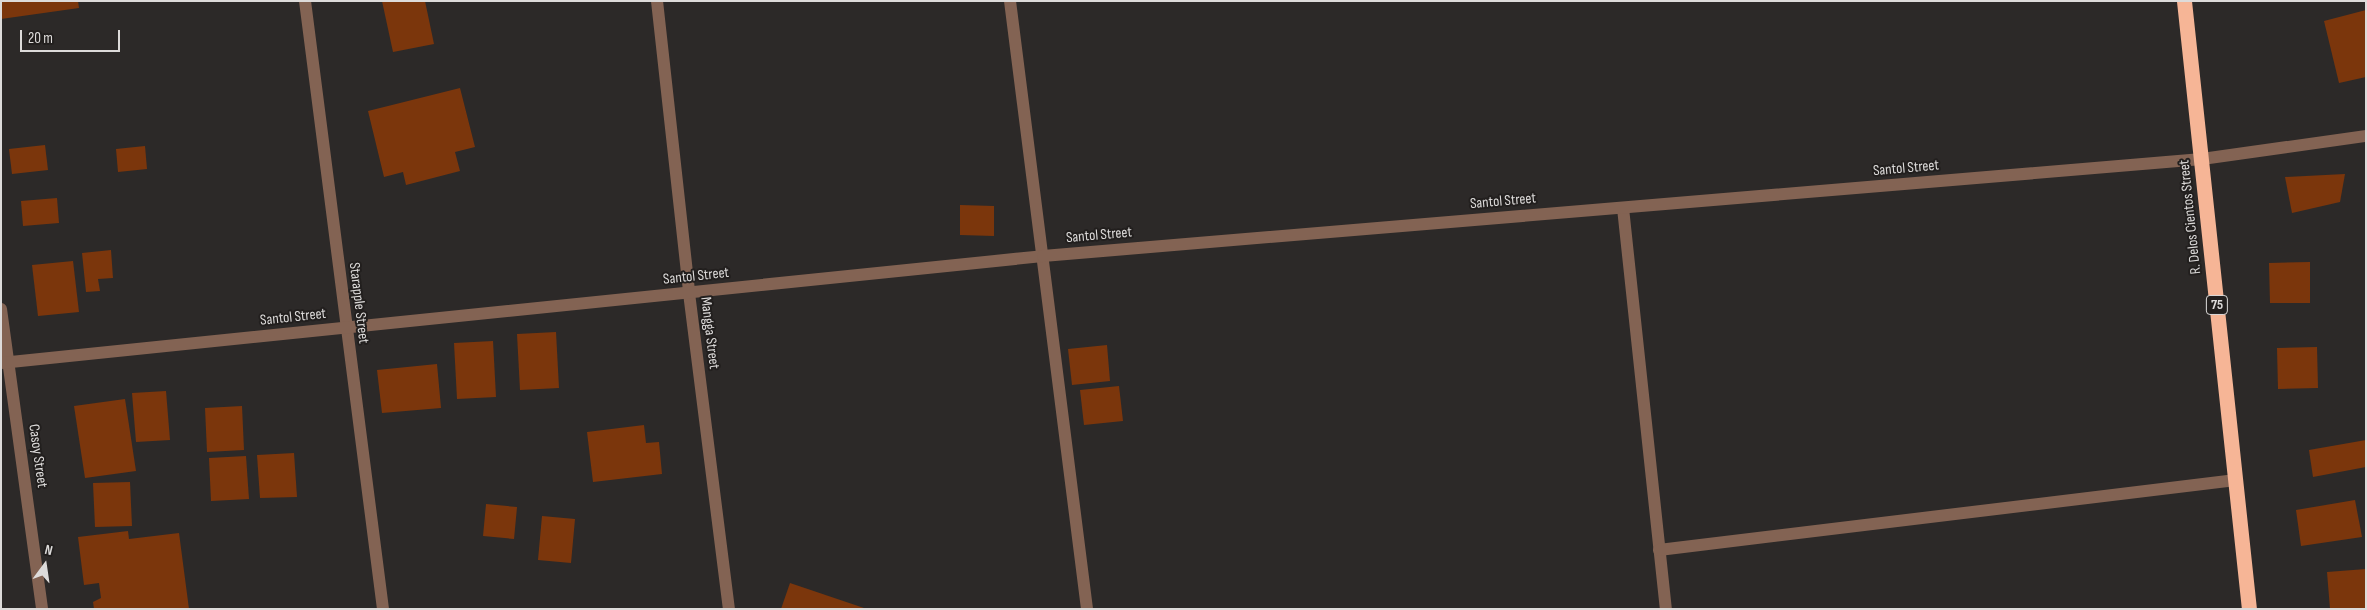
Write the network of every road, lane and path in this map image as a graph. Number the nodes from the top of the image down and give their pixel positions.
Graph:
1 (305, 1) edge
2 (657, 1) edge
3 (1010, 1) edge
4 (2184, 1) edge
5 (2366, 136) edge
6 (2202, 159) junction
7 (1623, 208) junction
8 (1043, 256) junction
9 (689, 293) junction
10 (1, 308) edge
11 (345, 328) junction
12 (5, 363) edge
13 (2236, 480) junction
14 (1659, 550) junction
15 (42, 609) edge
16 (383, 609) edge
17 (729, 609) edge
18 (1087, 609) edge
19 (1666, 609) edge
20 (2250, 609) edge

1 - 11 street, Starapple Street
2 - 9 street, Mangga Street
3 - 8 street
4 - 6 highway, R. Delos Cientos Street / 75
5 - 6 street, Santol Street
6 - 7 street, Santol Street
6 - 13 highway, R. Delos Cientos Street / 75
7 - 8 street, Santol Street
7 - 14 street
8 - 9 street, Santol Street
8 - 18 street
9 - 11 street, Santol Street
9 - 17 street, Mangga Street
10 - 12 street, Casoy Street
11 - 12 street, Santol Street
11 - 16 street, Starapple Street
12 - 15 street, Casoy Street
13 - 14 street
13 - 20 highway, R. Delos Cientos Street / 75
14 - 19 street

